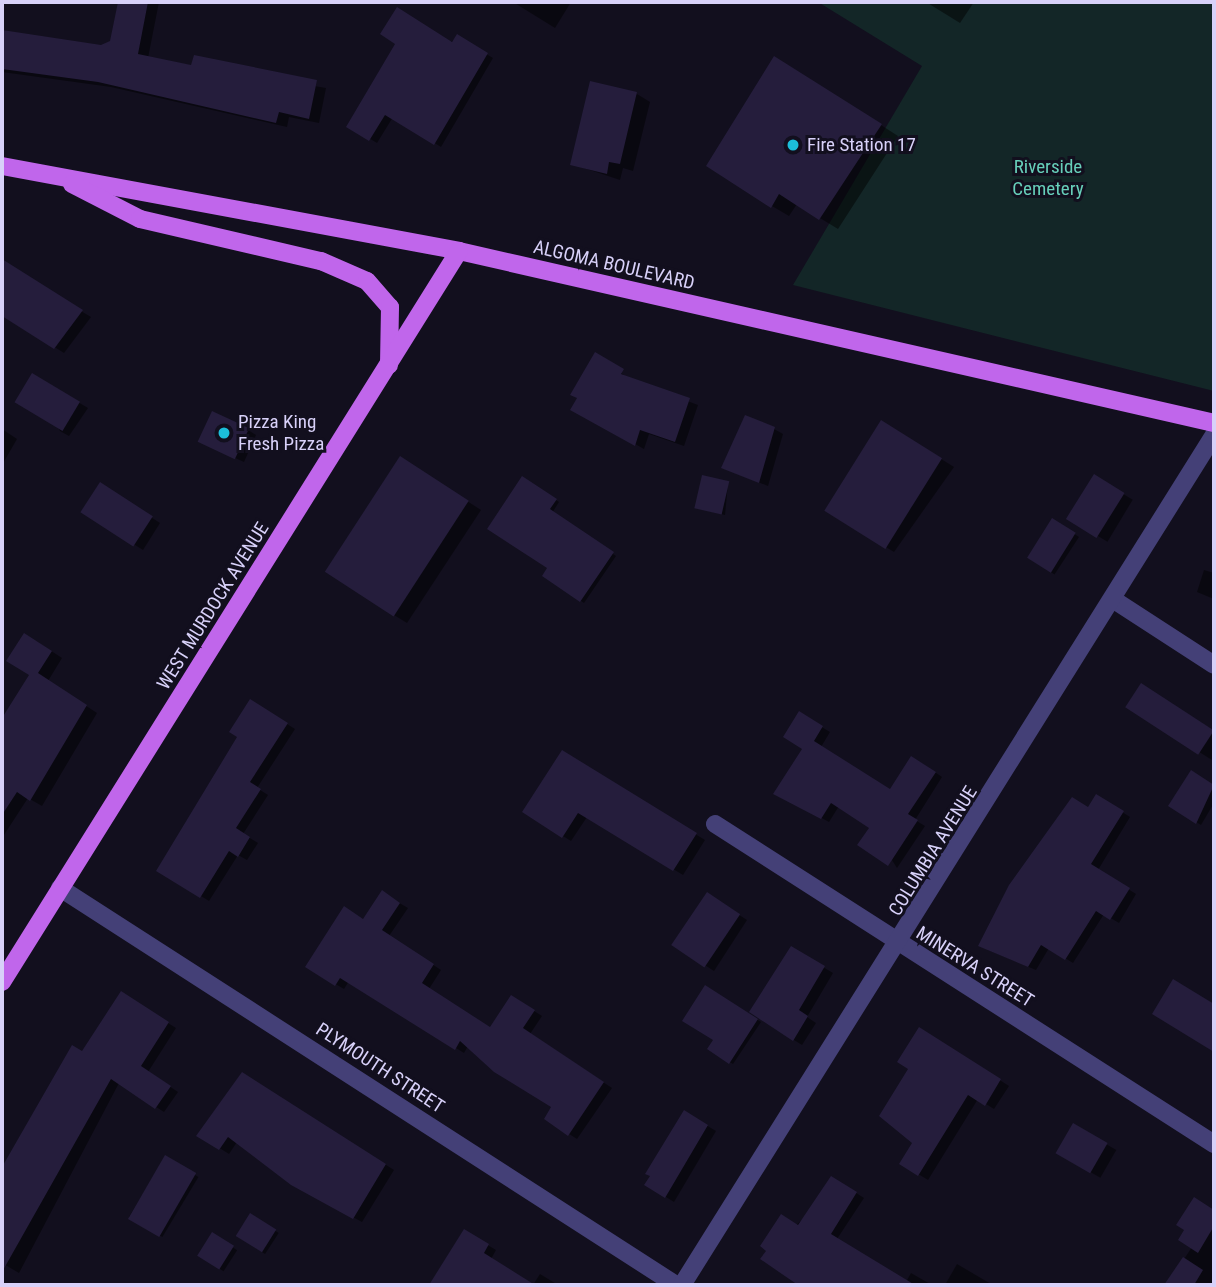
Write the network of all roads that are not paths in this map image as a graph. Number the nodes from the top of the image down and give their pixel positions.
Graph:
1 (2, 166) edge
2 (53, 175) junction
3 (459, 251) junction
4 (389, 368) junction
5 (1214, 423) edge
6 (1214, 435) edge
7 (1114, 600) junction
8 (1214, 665) edge
9 (715, 824) dead end
10 (60, 888) junction
11 (900, 944) junction
12 (2, 982) edge
13 (1214, 1144) edge
14 (676, 1285) edge
15 (682, 1285) edge

1 - 2 main road, ALGOMA BOULEVARD
2 - 3 main road, ALGOMA BOULEVARD
2 - 4 main road
3 - 4 main road, WEST MURDOCK AVENUE
3 - 5 main road, ALGOMA BOULEVARD
4 - 10 main road, WEST MURDOCK AVENUE
6 - 7 street, COLUMBIA AVENUE
7 - 8 street
7 - 11 street, COLUMBIA AVENUE
9 - 11 street, MINERVA STREET
10 - 12 main road, WEST MURDOCK AVENUE
10 - 14 street, PLYMOUTH STREET
11 - 13 street, MINERVA STREET
11 - 15 street, COLUMBIA AVENUE

